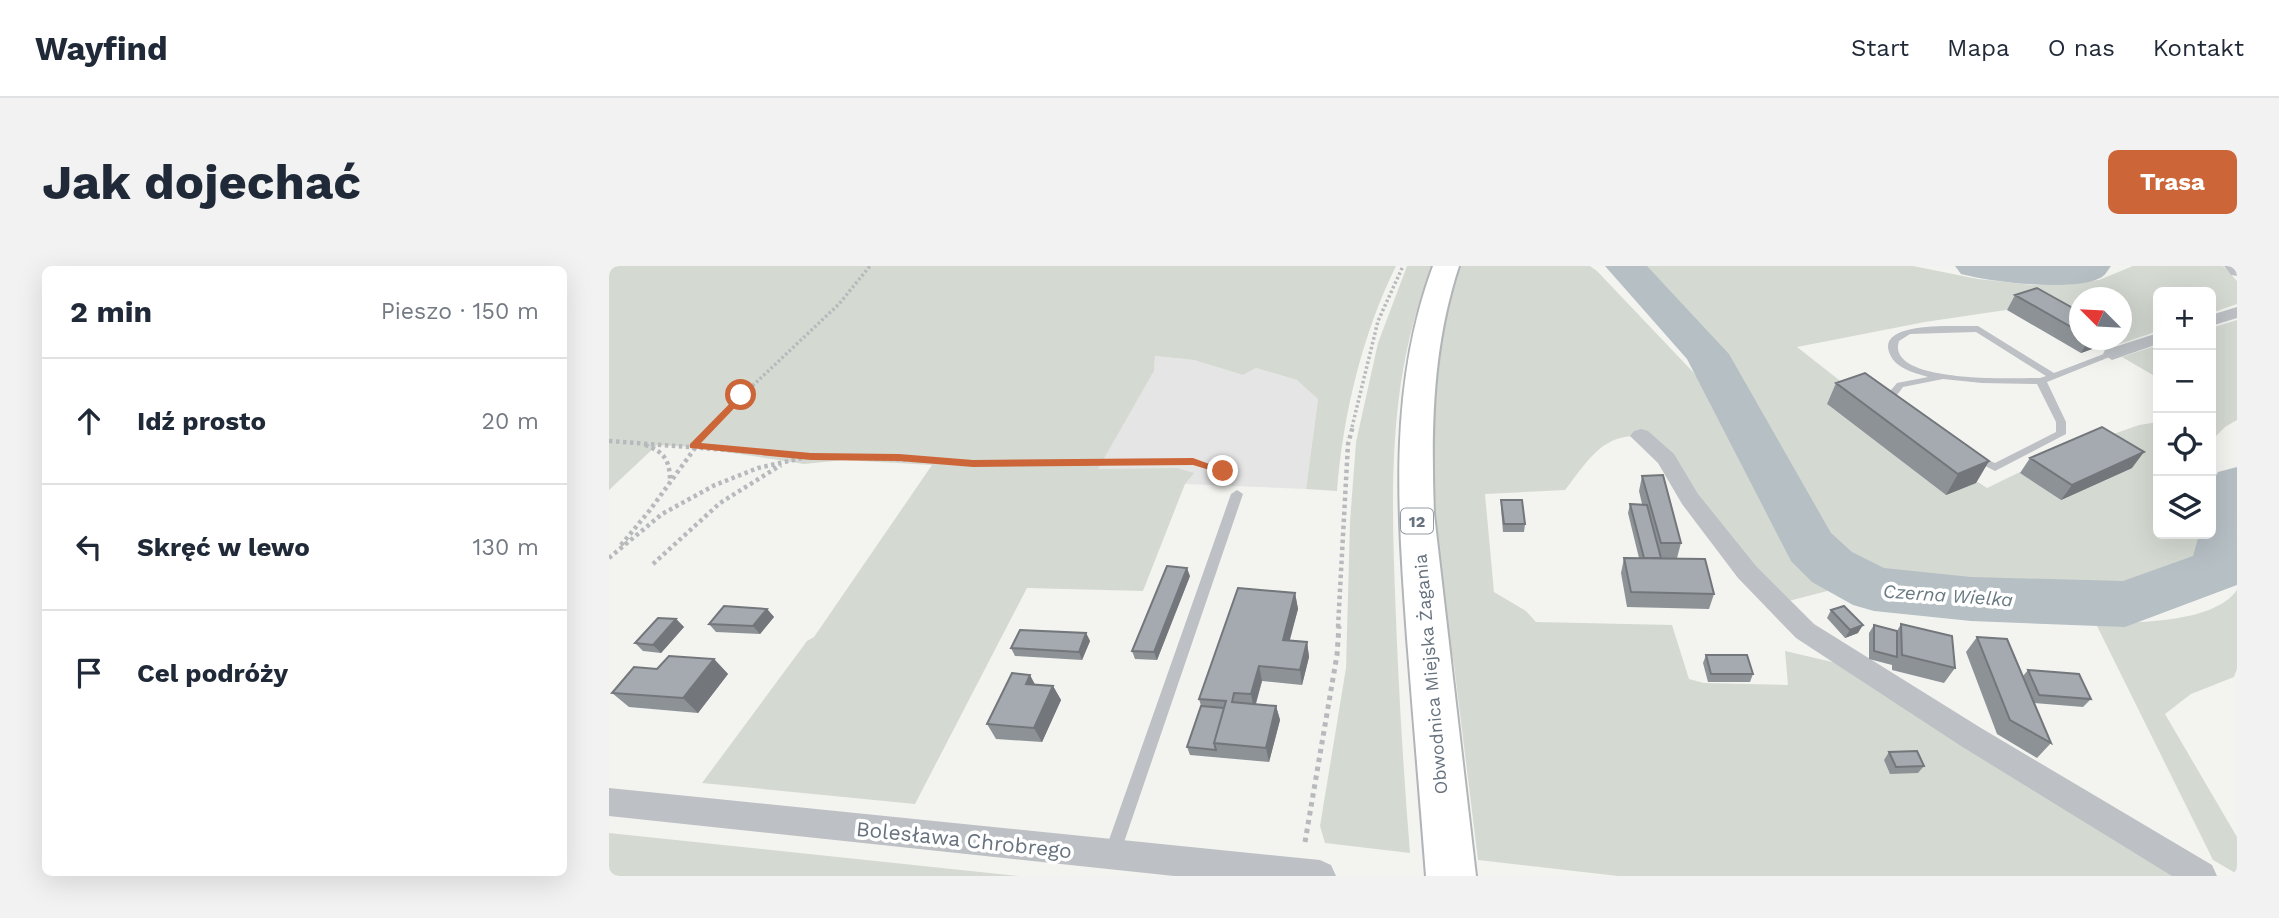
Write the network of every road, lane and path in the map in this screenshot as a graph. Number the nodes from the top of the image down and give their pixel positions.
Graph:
1 (870, 266) edge
2 (1403, 266) edge
3 (1446, 266) edge
4 (2232, 266) edge
5 (2237, 271) edge
6 (2237, 312) edge
7 (2216, 319) edge
8 (2153, 340) edge
9 (2112, 354) joint
10 (2053, 376) junction
11 (1939, 378) junction
12 (2041, 381) junction
13 (1905, 415) edge
14 (1641, 436) dead end
15 (609, 441) edge
16 (638, 443) junction
17 (694, 446) junction
18 (1963, 452) edge
19 (811, 456) junction
20 (784, 463) junction
21 (670, 483) junction
22 (1237, 494) joint
23 (611, 556) edge
24 (653, 564) dead end
25 (609, 802) edge
26 (1111, 855) junction
27 (1310, 875) edge
28 (1451, 876) edge
29 (2201, 876) edge

1 - 17 path
2 - 27 path
3 - 28 main road, Obwodnica Miejska Żagania / 12
4 - 5 street
6 - 7 street
8 - 9 street
9 - 10 lane
10 - 11 lane
10 - 12 lane
11 - 12 lane
11 - 13 lane
12 - 18 lane
14 - 29 street
15 - 16 path
16 - 17 path
16 - 21 path
17 - 19 path
17 - 21 path
19 - 20 path
19 - 22 path
20 - 23 path
20 - 24 path
21 - 23 path
22 - 26 lane
25 - 26 street, Bolesława Chrobrego
26 - 27 street, Bolesława Chrobrego

